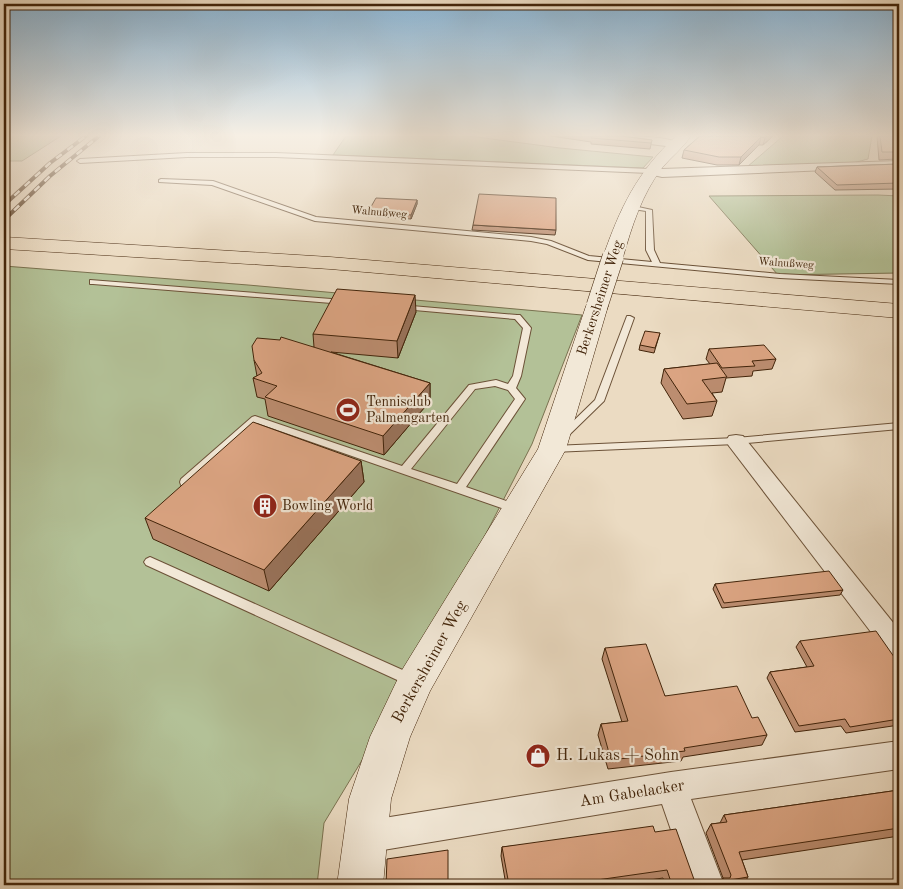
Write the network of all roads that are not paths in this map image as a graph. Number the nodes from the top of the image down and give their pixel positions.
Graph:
1 (646, 177) edge
2 (161, 181) dead end
3 (629, 207) junction
4 (4, 234) edge
5 (4, 243) edge
6 (605, 258) junction
7 (657, 265) junction
8 (93, 282) dead end
9 (899, 282) edge
10 (899, 299) edge
11 (357, 303) edge
12 (396, 306) edge
13 (899, 311) edge
14 (630, 318) dead end
15 (511, 388) junction
16 (899, 426) edge
17 (736, 441) junction
18 (552, 449) junction
19 (404, 470) junction
20 (178, 489) edge
21 (459, 489) junction
22 (517, 509) junction
23 (150, 562) dead end
24 (899, 649) edge
25 (415, 682) junction
26 (899, 755) edge
27 (671, 787) junction
28 (365, 837) junction
29 (360, 885) edge
30 (707, 885) edge

1 - 3 street, Berkersheimer Weg
2 - 6 lane, Walnußweg
3 - 6 street, Berkersheimer Weg
3 - 7 lane
4 - 10 highway
5 - 13 highway
6 - 7 lane, Walnußweg
6 - 18 street, Berkersheimer Weg, bridge
7 - 9 lane, Walnußweg
8 - 11 lane
12 - 15 lane
14 - 18 lane
15 - 19 lane
15 - 21 lane
16 - 17 lane
17 - 18 lane
17 - 24 street
18 - 22 street, Berkersheimer Weg
19 - 20 lane
19 - 21 lane
21 - 22 lane
22 - 25 street, Berkersheimer Weg
23 - 25 lane
25 - 28 street, Berkersheimer Weg
26 - 27 street, Am Gabelacker
27 - 28 street, Am Gabelacker
27 - 30 street
28 - 29 street, Berkersheimer Weg

